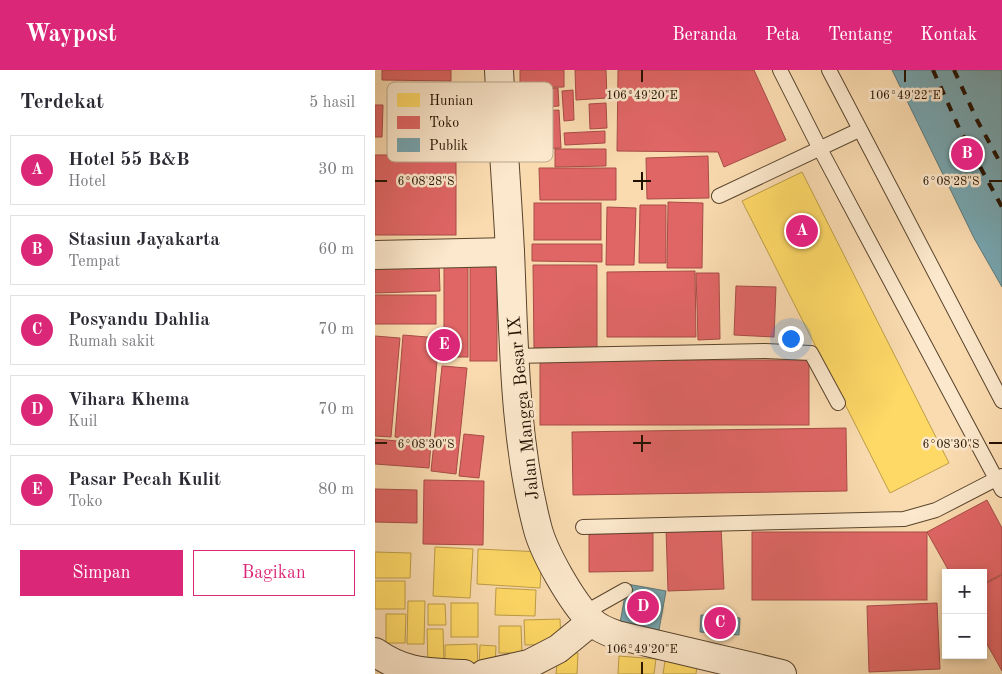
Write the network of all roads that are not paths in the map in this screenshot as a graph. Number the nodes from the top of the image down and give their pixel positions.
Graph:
1 (781, 70) edge
2 (829, 70) edge
3 (859, 130) junction
4 (819, 147) junction
5 (505, 162) edge
6 (719, 196) dead end
7 (510, 252) junction
8 (375, 255) edge
9 (513, 356) junction
10 (1002, 402) edge
11 (838, 403) dead end
12 (1000, 482) edge
13 (583, 527) dead end
14 (625, 590) dead end
15 (588, 617) junction
16 (375, 652) edge
17 (464, 674) edge
18 (484, 674) edge
19 (782, 674) edge

1 - 4 lane
2 - 3 lane
3 - 4 lane
3 - 10 lane
4 - 6 lane
4 - 12 lane
5 - 7 street, Jalan Mangga Besar IX
7 - 8 street
7 - 9 street, Jalan Mangga Besar IX
9 - 11 lane
9 - 15 street, Jalan Mangga Besar IX
12 - 13 lane
14 - 15 lane
15 - 18 street
15 - 19 street, Jalan Mangga Besar IX
16 - 17 street

